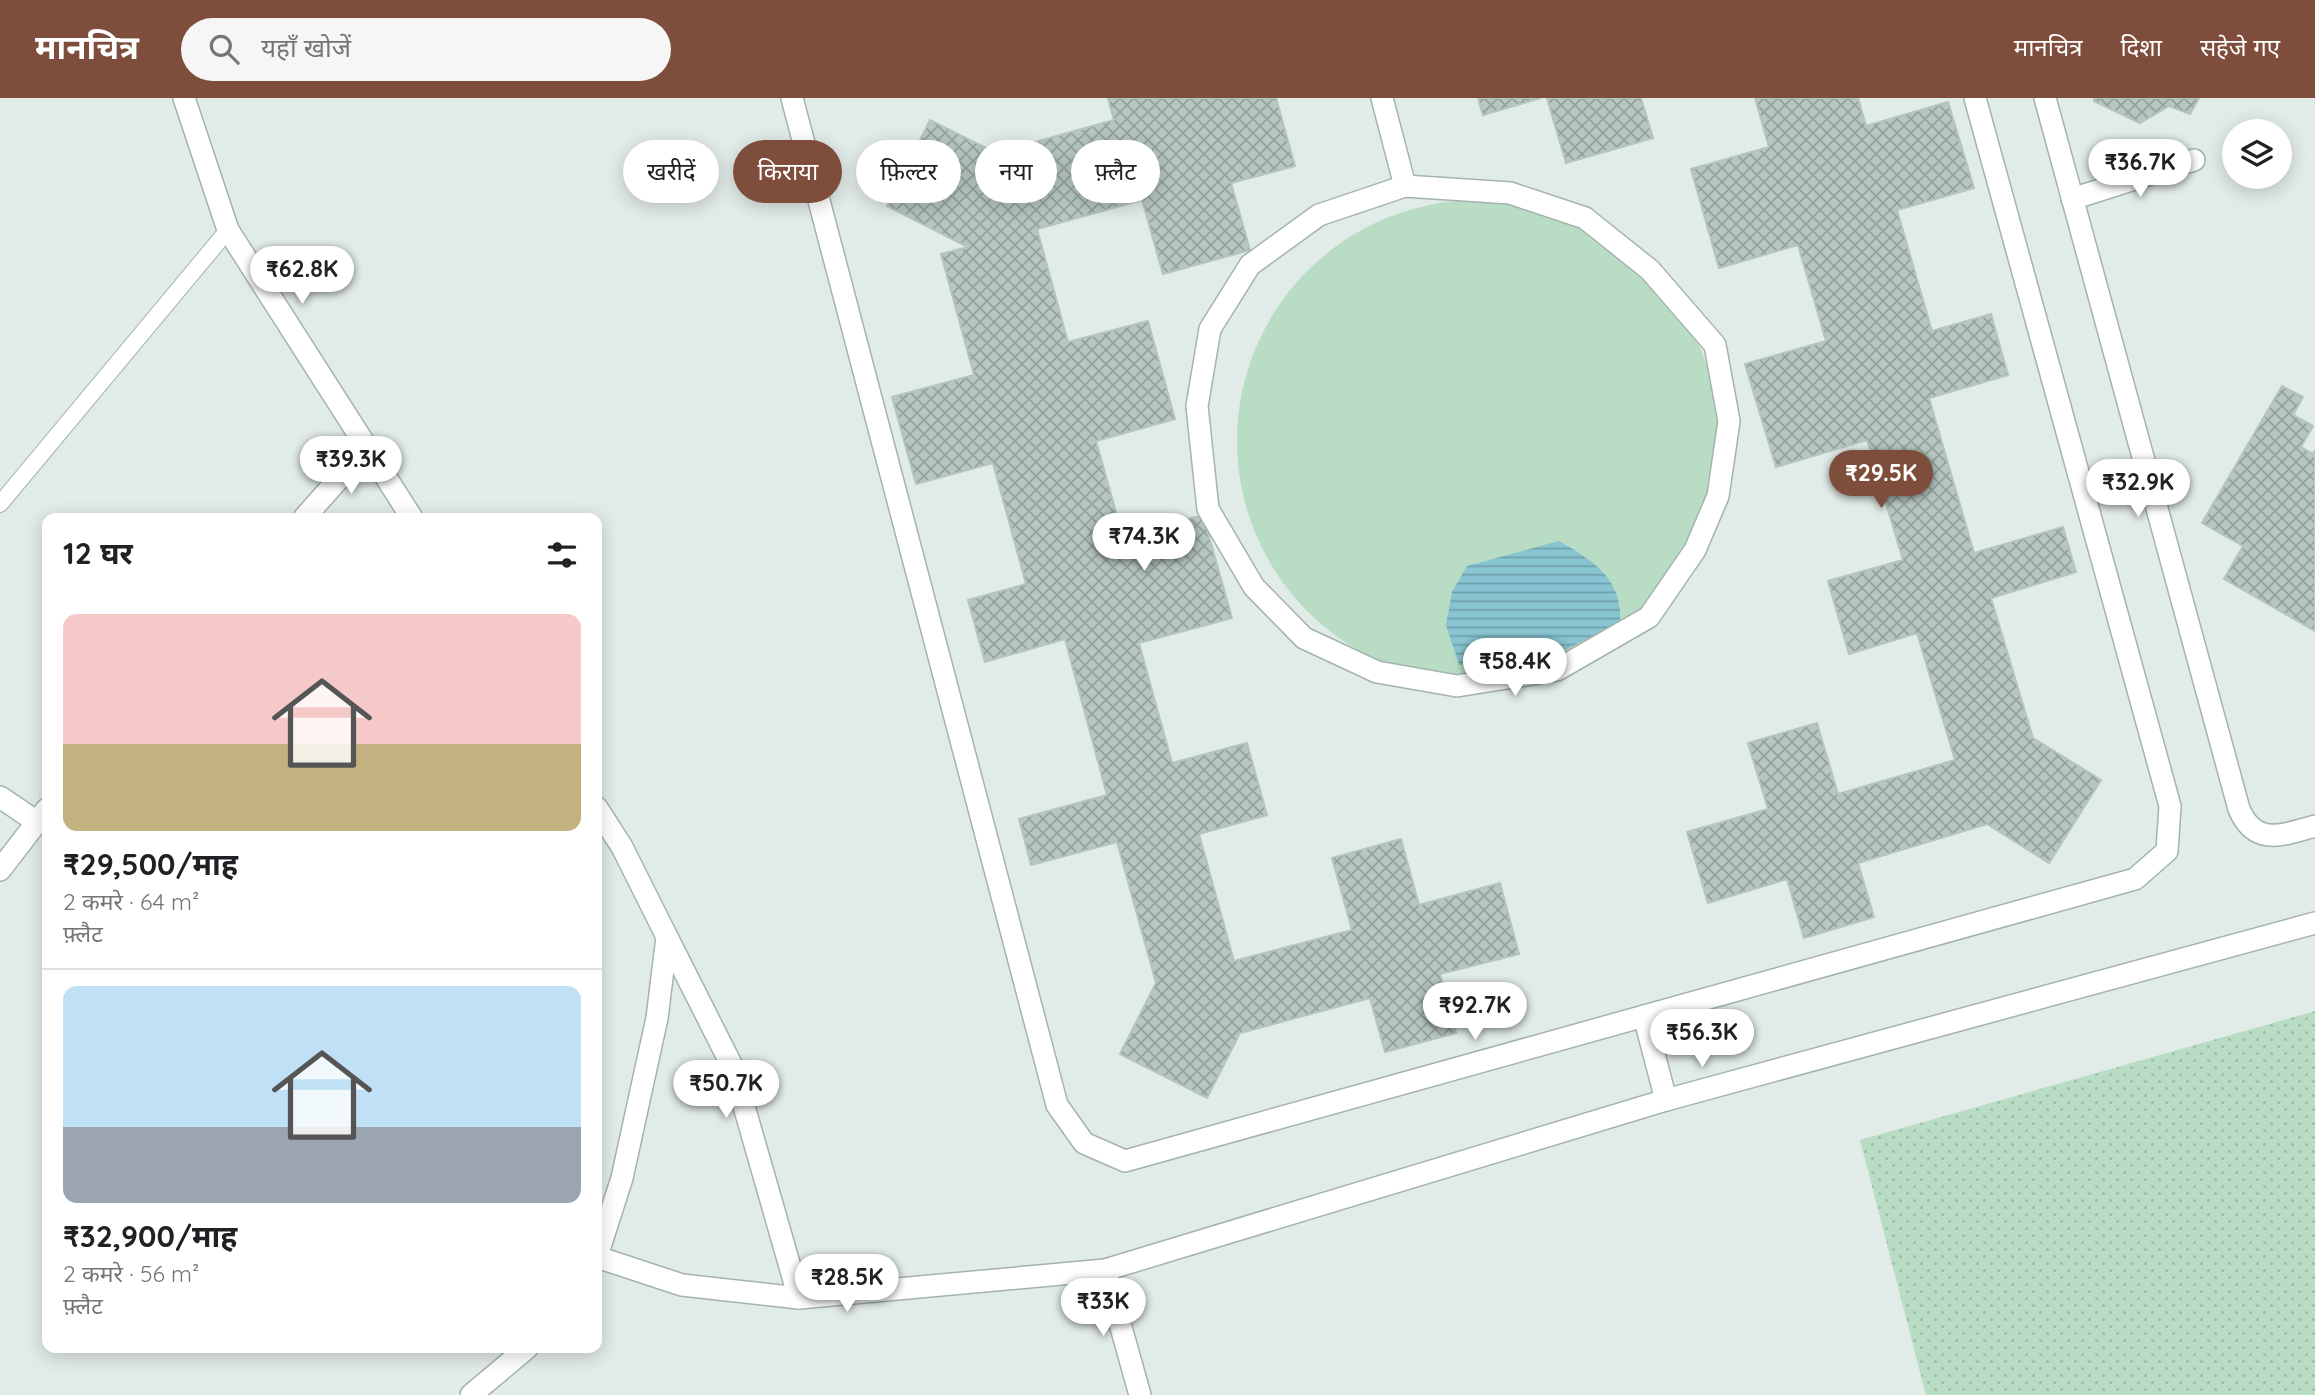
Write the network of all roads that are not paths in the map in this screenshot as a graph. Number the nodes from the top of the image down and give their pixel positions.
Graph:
1 (184, 98) edge
2 (792, 98) edge
3 (1382, 98) edge
4 (1975, 98) edge
5 (2045, 98) edge
6 (2194, 160) dead end
7 (1405, 186) junction
8 (2072, 199) junction
9 (228, 230) junction
10 (367, 446) junction
11 (0, 504) edge
12 (308, 513) edge
13 (409, 513) edge
14 (0, 797) edge
15 (42, 815) edge
16 (602, 816) edge
17 (2315, 826) edge
18 (0, 870) edge
19 (2315, 923) edge
20 (667, 937) junction
21 (1644, 1016) junction
22 (1666, 1100) junction
23 (602, 1241) edge
24 (602, 1259) edge
25 (1105, 1270) junction
26 (799, 1298) junction
27 (521, 1353) edge
28 (471, 1395) edge
29 (1140, 1395) edge

1 - 9 street
2 - 21 street
3 - 7 street
4 - 21 street
5 - 8 street
6 - 8 street
7 - 7 street
8 - 17 street
9 - 10 street
9 - 11 lane
10 - 12 street
10 - 13 street
14 - 15 street
15 - 18 street
16 - 20 street
19 - 22 street
20 - 23 street
20 - 26 street
21 - 22 street
22 - 25 street
24 - 26 street
25 - 26 street
25 - 29 street
27 - 28 street

